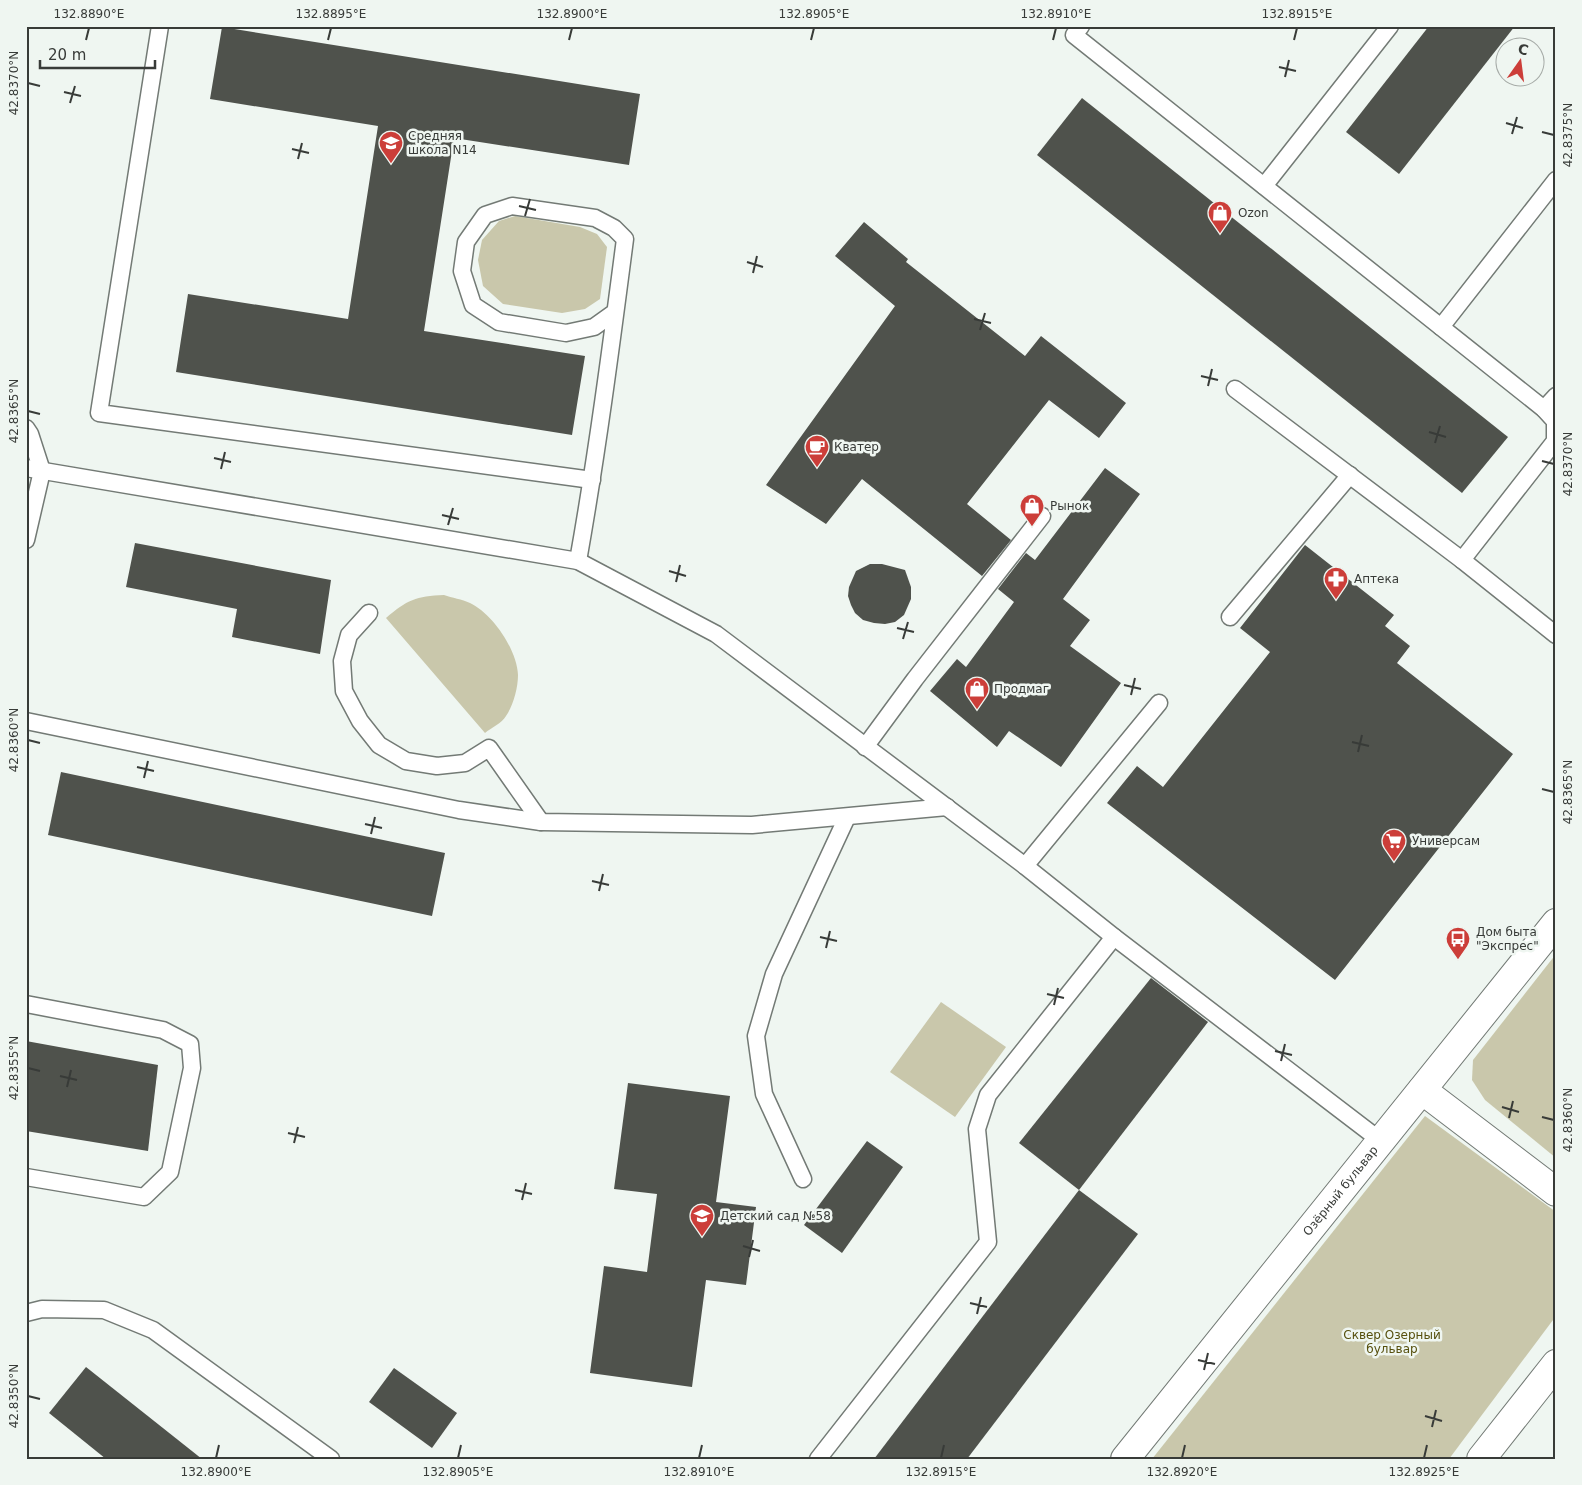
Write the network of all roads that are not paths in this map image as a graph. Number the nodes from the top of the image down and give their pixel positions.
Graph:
1 (160, 26) edge
2 (1081, 26) edge
3 (1390, 26) edge
4 (1556, 180) edge
5 (1264, 186) junction
6 (615, 312) junction
7 (1441, 327) junction
8 (1235, 389) dead end
9 (1556, 396) edge
10 (1544, 409) junction
11 (26, 428) edge
12 (34, 470) edge
13 (1350, 475) junction
14 (592, 480) junction
15 (1042, 516) dead end
16 (26, 540) edge
17 (1462, 560) junction
18 (578, 561) junction
19 (370, 613) dead end
20 (1230, 617) dead end
21 (1556, 635) edge
22 (1159, 703) dead end
23 (26, 721) edge
24 (865, 747) junction
25 (947, 808) junction
26 (847, 817) junction
27 (540, 822) junction
28 (1025, 866) junction
29 (1556, 923) edge
30 (1114, 937) junction
31 (26, 1004) edge
32 (1422, 1090) junction
33 (1381, 1141) junction
34 (26, 1177) edge
35 (803, 1179) dead end
36 (1556, 1192) edge
37 (26, 1313) edge
38 (1556, 1364) edge
39 (331, 1459) edge
40 (818, 1459) edge
41 (1125, 1459) edge
42 (1481, 1459) edge

1 - 14 lane
2 - 5 lane
3 - 5 lane
4 - 7 lane
5 - 7 lane
6 - 6 lane
6 - 14 lane
7 - 10 lane
8 - 13 lane
9 - 10 lane
10 - 17 lane
11 - 12 lane
12 - 16 lane
12 - 18 lane
13 - 17 lane
13 - 20 lane
14 - 18 lane
15 - 24 lane
17 - 21 lane
18 - 24 lane
19 - 27 lane
22 - 28 lane
23 - 27 lane
24 - 25 lane
25 - 26 lane
25 - 28 lane
26 - 27 lane
26 - 35 lane
28 - 30 lane
29 - 32 street, Озёрный бульвар
30 - 33 lane
30 - 40 lane
31 - 34 lane
32 - 33 street, Озёрный бульвар
32 - 36 street
33 - 41 street, Озёрный бульвар
37 - 39 lane
38 - 42 street

